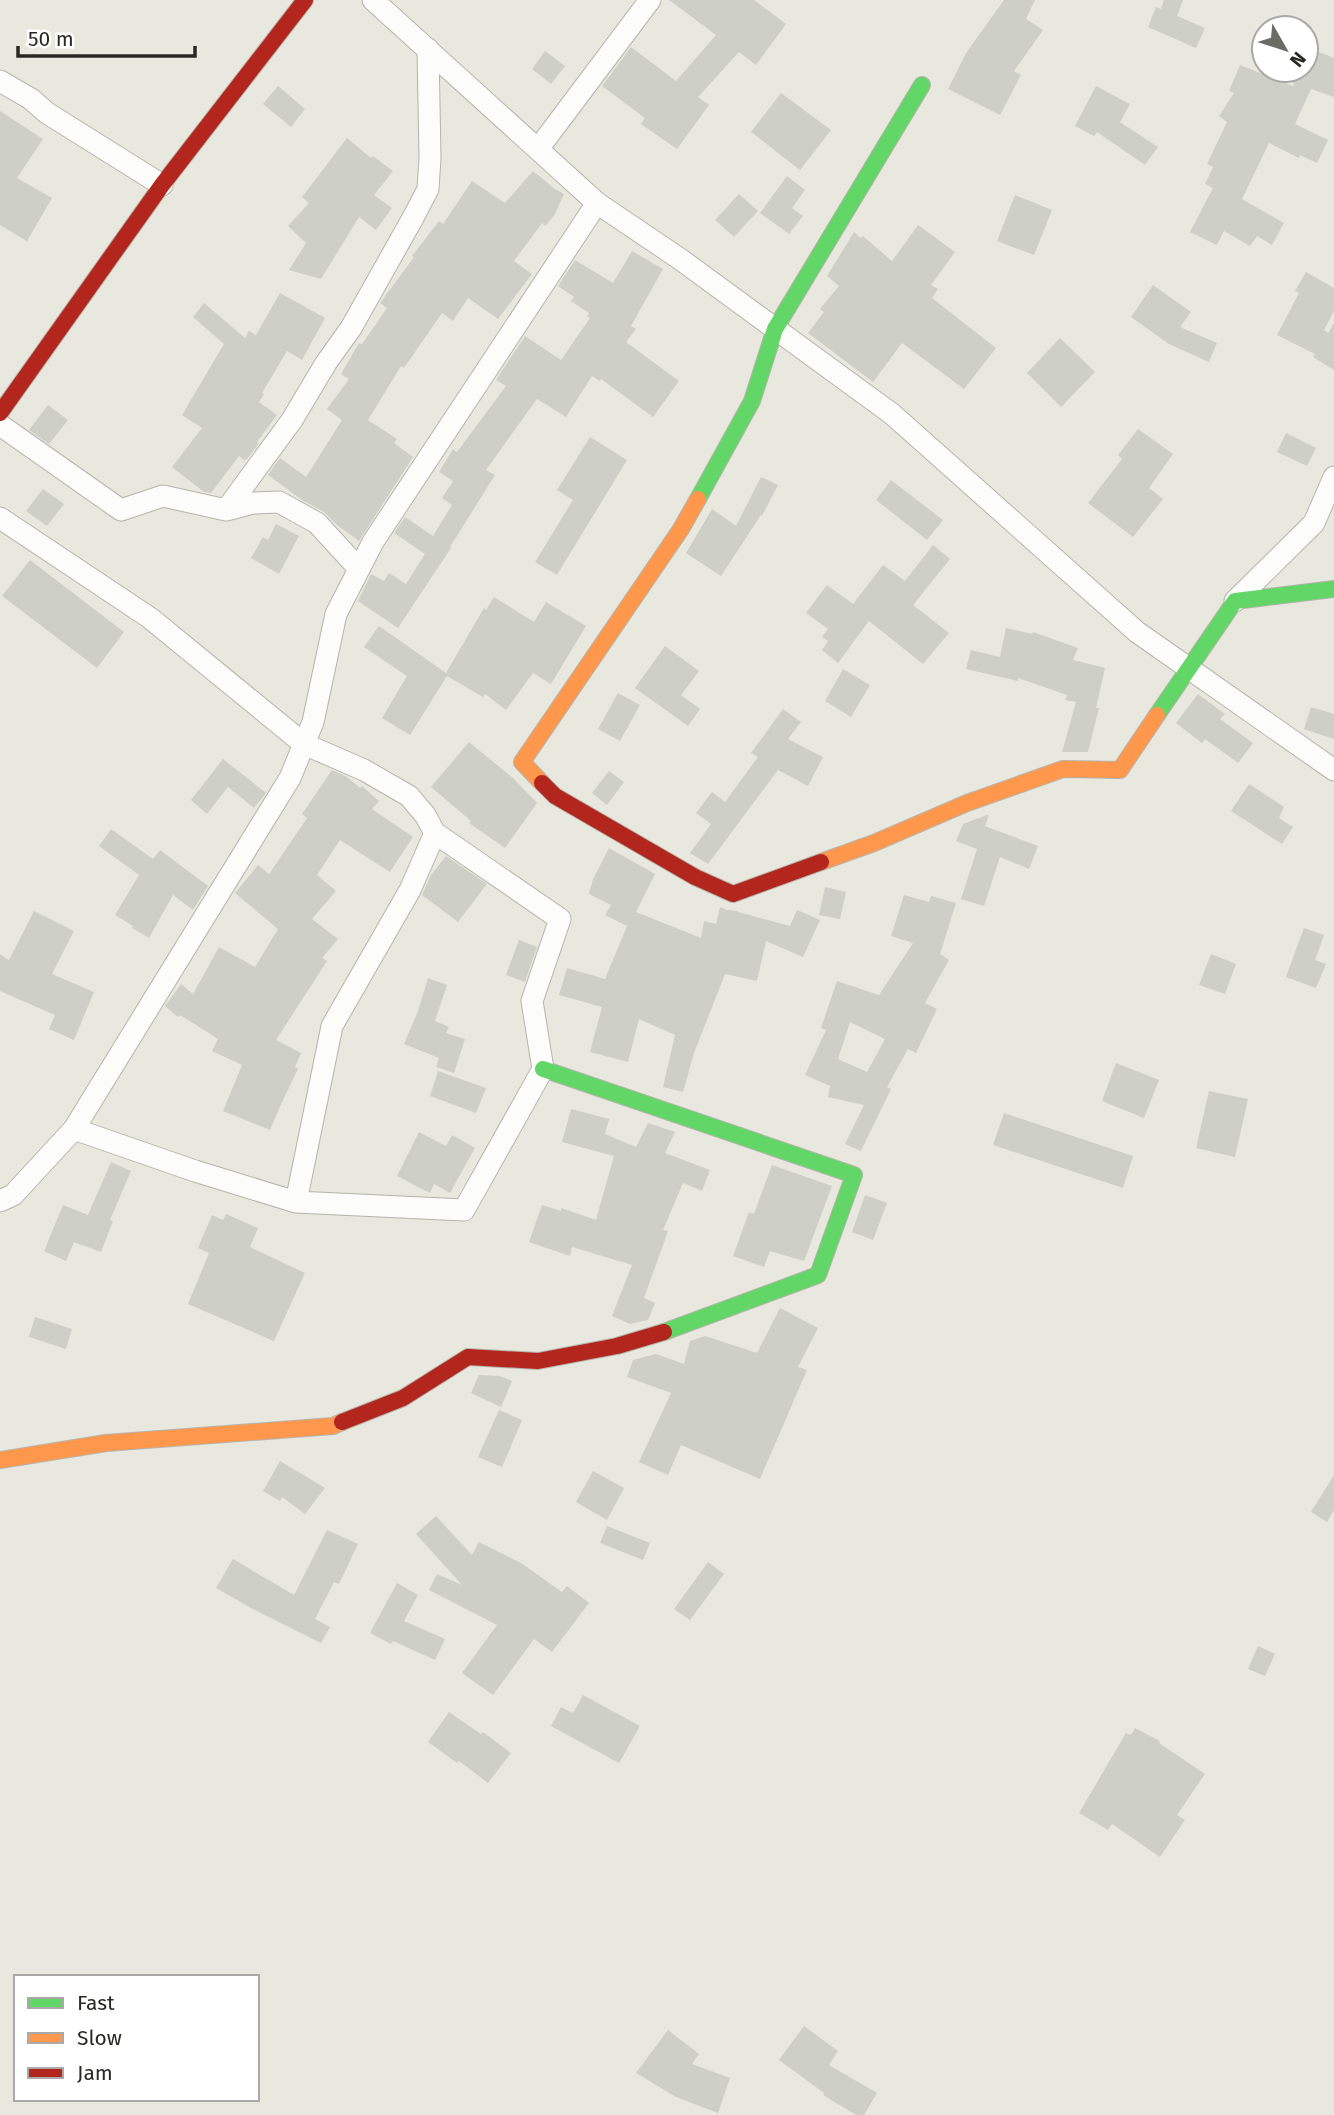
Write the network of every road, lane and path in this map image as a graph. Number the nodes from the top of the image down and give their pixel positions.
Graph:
1 (305, 0) edge
2 (373, 0) edge
3 (650, 0) edge
4 (428, 49) junction
5 (0, 81) edge
6 (922, 85) dead end
7 (538, 149) junction
8 (162, 185) junction
9 (597, 203) junction
10 (775, 329) junction
11 (0, 413) edge
12 (0, 425) edge
13 (1334, 477) edge
14 (226, 510) junction
15 (0, 518) edge
16 (359, 569) junction
17 (1334, 589) edge
18 (1235, 601) junction
19 (1190, 668) junction
20 (304, 744) junction
21 (1334, 770) edge
22 (435, 833) junction
23 (543, 1069) junction
24 (74, 1129) junction
25 (0, 1200) edge
26 (296, 1202) junction
27 (0, 1460) edge

1 - 8 street
2 - 4 street
3 - 7 street
4 - 7 street
4 - 14 street
5 - 8 street
6 - 10 street
7 - 9 street
8 - 11 street
9 - 10 street
9 - 16 street
10 - 19 street
10 - 19 street
12 - 14 street
13 - 18 street
14 - 16 street
15 - 20 street
16 - 20 street
17 - 18 street
18 - 19 street
19 - 21 street
20 - 22 street
20 - 24 street
22 - 23 street
22 - 26 street
23 - 26 street
23 - 27 street
24 - 25 street
24 - 26 street

